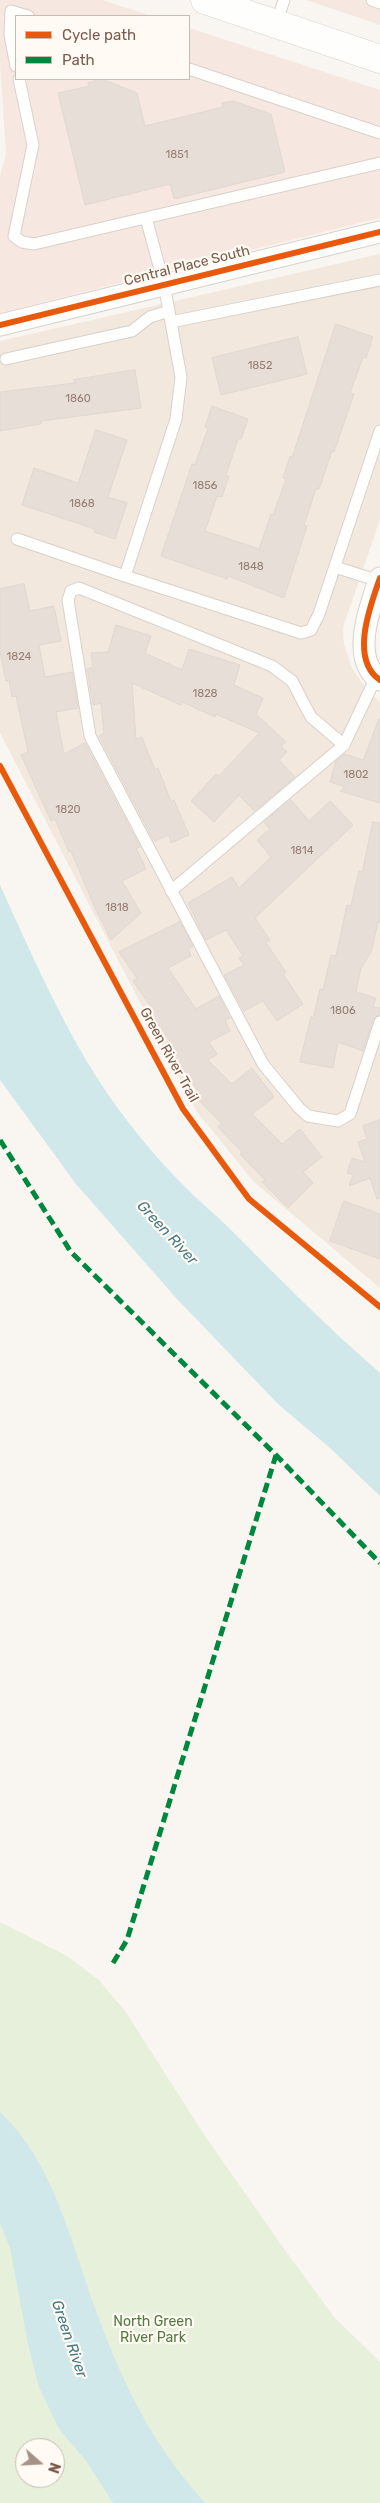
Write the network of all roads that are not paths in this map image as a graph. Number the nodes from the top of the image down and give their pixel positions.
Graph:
1 (205, 0) edge
2 (372, 0) edge
3 (380, 3) edge
4 (280, 12) edge
5 (25, 15) edge
6 (380, 59) edge
7 (15, 61) edge
8 (190, 69) edge
9 (19, 80) edge
10 (380, 133) edge
11 (380, 163) edge
12 (146, 218) junction
13 (380, 232) edge
14 (380, 280) edge
15 (164, 284) junction
16 (170, 316) junction
17 (0, 325) edge
18 (6, 359) dead end
19 (380, 432) edge
20 (17, 538) dead end
21 (335, 567) junction
22 (125, 576) junction
23 (379, 579) edge
24 (374, 673) edge
25 (344, 745) junction
26 (171, 891) junction
27 (380, 1022) edge

1 - 4 main road
2 - 3 lane
4 - 6 main road
5 - 7 lane
8 - 10 lane
9 - 12 lane
11 - 12 lane
12 - 15 lane
13 - 15 street, Central Place South
14 - 16 lane
15 - 16 lane
15 - 17 street, Central Place South
16 - 18 lane
16 - 22 lane
19 - 21 lane
20 - 22 lane
21 - 22 lane
21 - 23 lane
23 - 24 street
24 - 25 lane
25 - 26 lane
25 - 26 lane
26 - 27 lane

